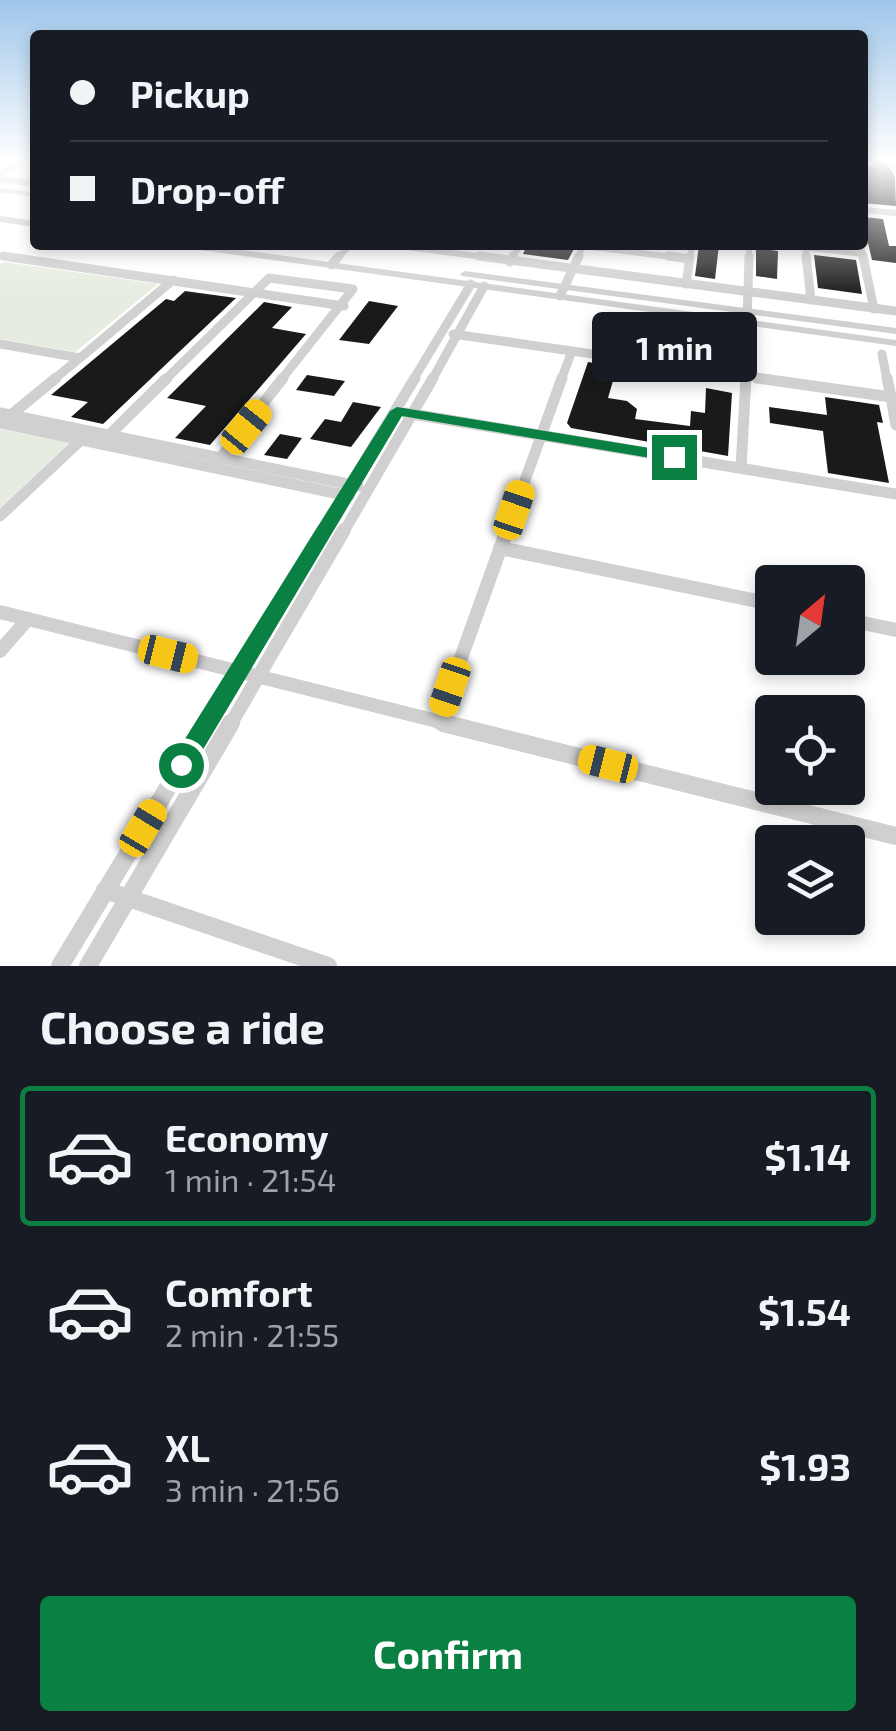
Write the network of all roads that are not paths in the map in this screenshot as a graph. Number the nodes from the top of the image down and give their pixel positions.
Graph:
1 (868, 211) edge
2 (896, 213) edge
3 (0, 216) edge
4 (30, 221) edge
5 (232, 250) edge
6 (274, 250) edge
7 (345, 250) edge
8 (436, 250) edge
9 (464, 250) edge
10 (517, 250) edge
11 (582, 250) edge
12 (622, 250) edge
13 (691, 250) edge
14 (749, 250) edge
15 (805, 250) edge
16 (862, 250) edge
17 (461, 254) junction
18 (2, 258) edge
19 (689, 259) junction
20 (334, 261) junction
21 (510, 262) junction
22 (573, 270) junction
23 (173, 280) junction
24 (686, 284) junction
25 (477, 285) junction
26 (255, 292) junction
27 (563, 292) junction
28 (749, 292) junction
29 (811, 300) junction
30 (344, 306) junction
31 (874, 308) junction
32 (896, 312) edge
33 (748, 317) junction
34 (896, 332) edge
35 (451, 334) junction
36 (896, 342) edge
37 (0, 344) edge
38 (572, 351) junction
39 (882, 354) dead end
40 (80, 358) junction
41 (746, 376) junction
42 (890, 398) junction
43 (397, 411) junction
44 (414, 414) junction
45 (3, 419) edge
46 (896, 424) edge
47 (540, 435) junction
48 (85, 436) junction
49 (104, 440) junction
50 (217, 462) junction
51 (741, 468) junction
52 (349, 490) junction
53 (366, 493) junction
54 (896, 494) edge
55 (0, 516) edge
56 (500, 548) junction
57 (755, 600) edge
58 (0, 612) edge
59 (28, 619) junction
60 (865, 624) edge
61 (896, 630) edge
62 (0, 651) edge
63 (238, 671) junction
64 (256, 676) junction
65 (438, 722) junction
66 (896, 836) edge
67 (106, 890) junction
68 (128, 898) junction
69 (60, 966) edge
70 (88, 966) edge
71 (328, 966) edge

1 - 2 street
3 - 4 street
5 - 20 street
6 - 20 street
7 - 20 street
8 - 17 street
9 - 17 street
10 - 21 street
11 - 22 street
12 - 19 street
13 - 19 street
14 - 28 street
15 - 29 street
16 - 31 street
17 - 21 street
18 - 23 street
19 - 24 street
20 - 25 street
20 - 27 street
21 - 22 street
22 - 24 street
22 - 27 street
23 - 26 street
23 - 40 street
24 - 28 street
25 - 27 street
25 - 35 street
26 - 30 street
26 - 30 street
26 - 49 street
27 - 33 street
28 - 29 street
28 - 33 street
29 - 31 street
30 - 50 street
31 - 32 street
33 - 34 street
33 - 36 street
35 - 38 street
35 - 43 street
35 - 44 street
37 - 40 street
38 - 41 street
38 - 47 street
39 - 42 street
40 - 45 street
41 - 42 street
41 - 51 street
42 - 46 street
43 - 44 street
43 - 52 street
44 - 47 street
44 - 53 street
45 - 48 street
47 - 51 street
47 - 56 street
48 - 49 street
48 - 55 street
49 - 50 street
50 - 52 street
51 - 54 street
52 - 53 street
52 - 63 street
53 - 64 street
56 - 57 street
56 - 65 street
58 - 59 street
59 - 62 street
59 - 63 street
60 - 61 street
63 - 64 street
63 - 67 street
64 - 65 street
64 - 68 street
65 - 66 street
67 - 68 street
67 - 69 street
68 - 70 street
68 - 71 street

